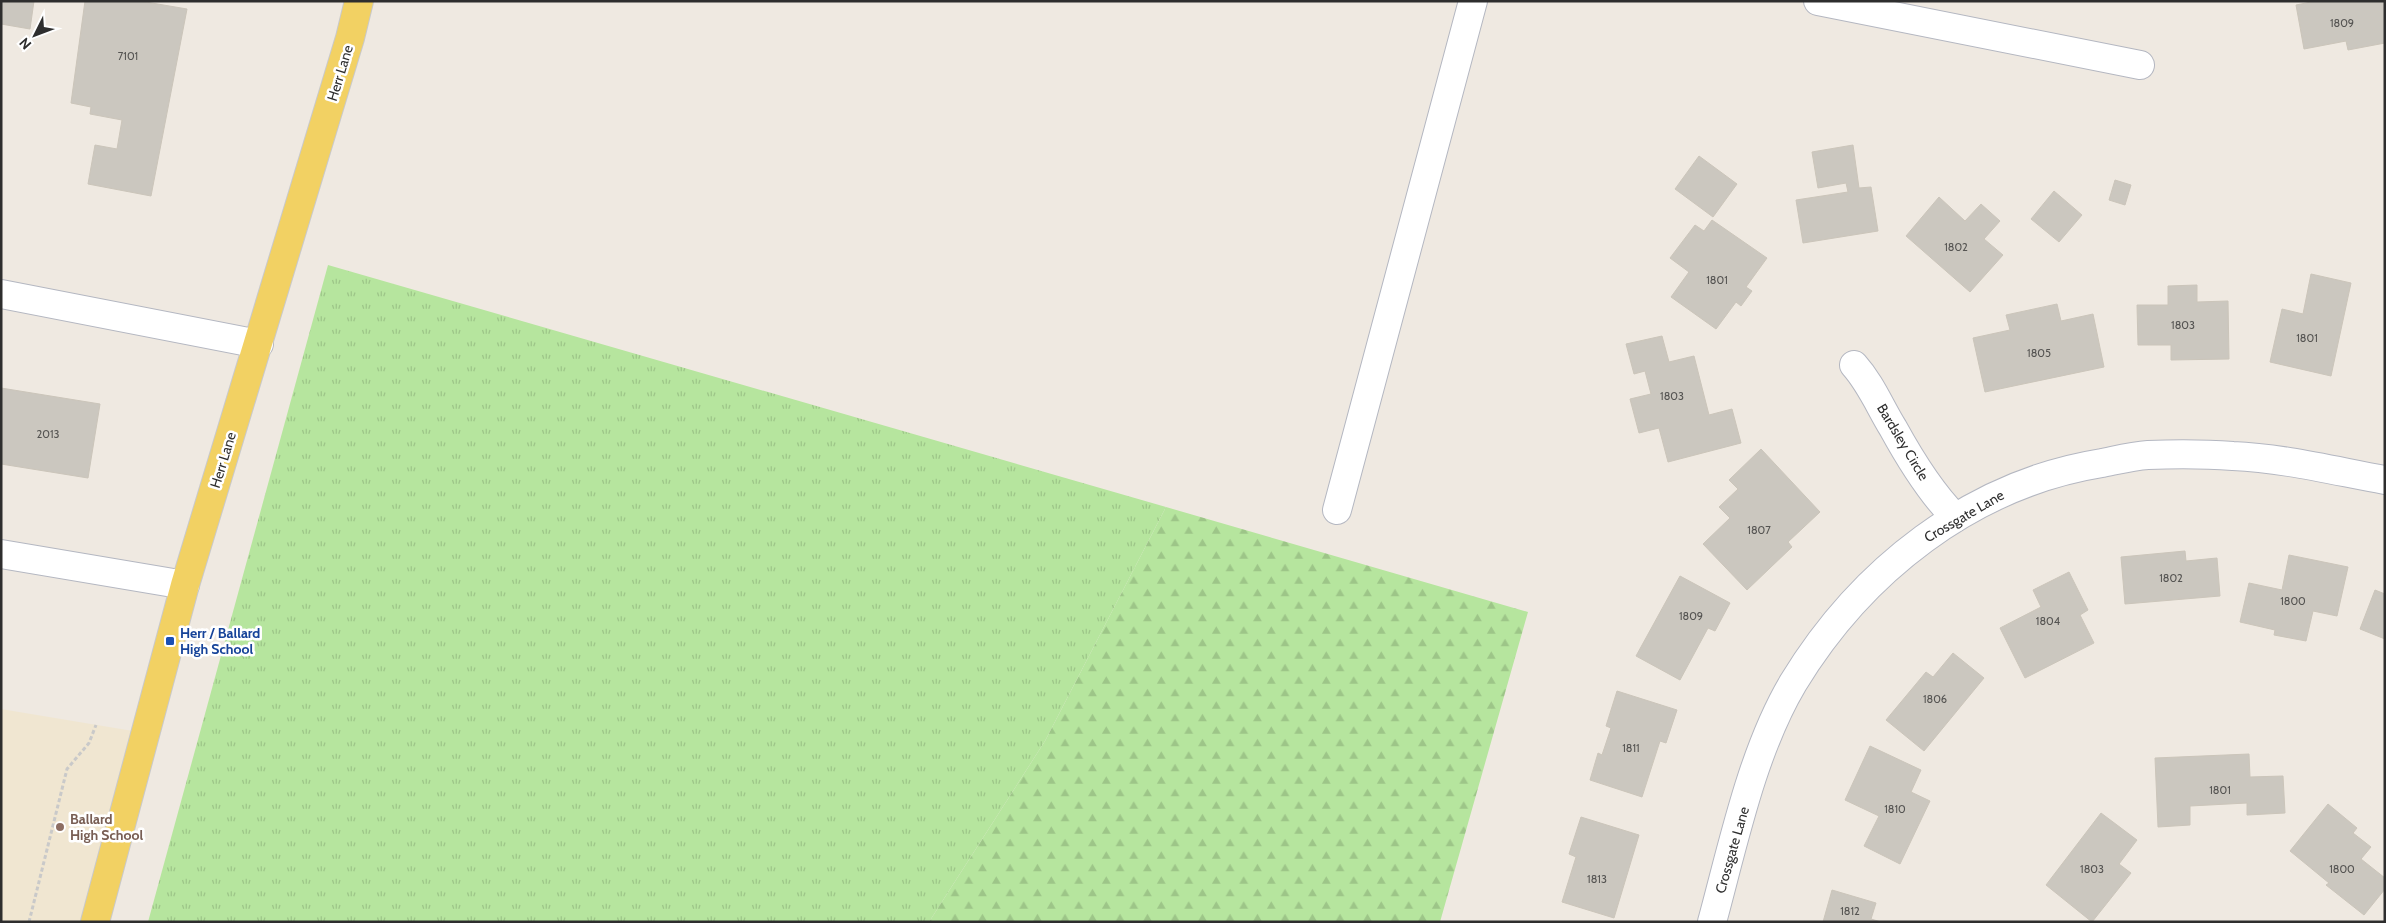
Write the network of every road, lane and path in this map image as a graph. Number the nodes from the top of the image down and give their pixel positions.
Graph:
1 (359, 1) edge
2 (1473, 1) edge
3 (1818, 1) edge
4 (2140, 65) dead end
5 (1, 294) edge
6 (259, 344) junction
7 (1854, 365) dead end
8 (2385, 480) edge
9 (1337, 510) dead end
10 (1955, 517) junction
11 (1, 554) edge
12 (185, 585) junction
13 (96, 725) dead end
14 (29, 922) edge
15 (95, 922) edge
16 (1712, 922) edge

1 - 6 main road, Herr Lane
2 - 9 street
3 - 4 street
5 - 6 street
6 - 12 main road, Herr Lane
7 - 10 street, Bardsley Circle
8 - 10 street, Crossgate Lane
10 - 16 street, Crossgate Lane
11 - 12 street
12 - 15 main road, Herr Lane
13 - 14 path

